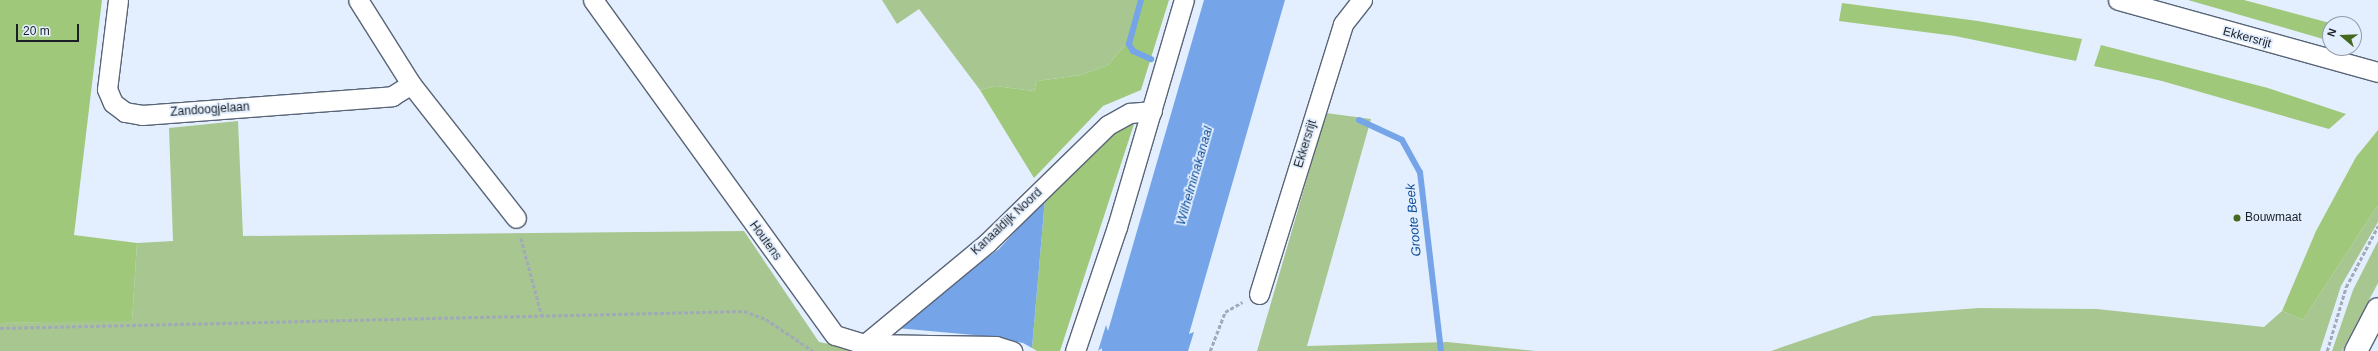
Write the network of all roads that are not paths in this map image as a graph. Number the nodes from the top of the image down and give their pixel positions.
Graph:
1 (118, 0) edge
2 (358, 0) edge
3 (593, 0) edge
4 (1184, 0) edge
5 (1362, 0) edge
6 (2118, 0) edge
7 (2378, 72) edge
8 (411, 84) junction
9 (1152, 111) junction
10 (516, 218) road end
11 (1259, 294) road end
12 (2378, 309) edge
13 (865, 344) junction
14 (1012, 351) edge
15 (1075, 351) edge
16 (2356, 351) edge

1 - 8 street, Zandoogjelaan
2 - 8 street
3 - 13 street, Houtens
4 - 9 street
5 - 11 street, Ekkersrijt
6 - 7 street, Ekkersrijt
8 - 10 street
9 - 13 street, Kanaaldijk Noord
9 - 15 street
12 - 16 main road
13 - 14 street, Houtens

